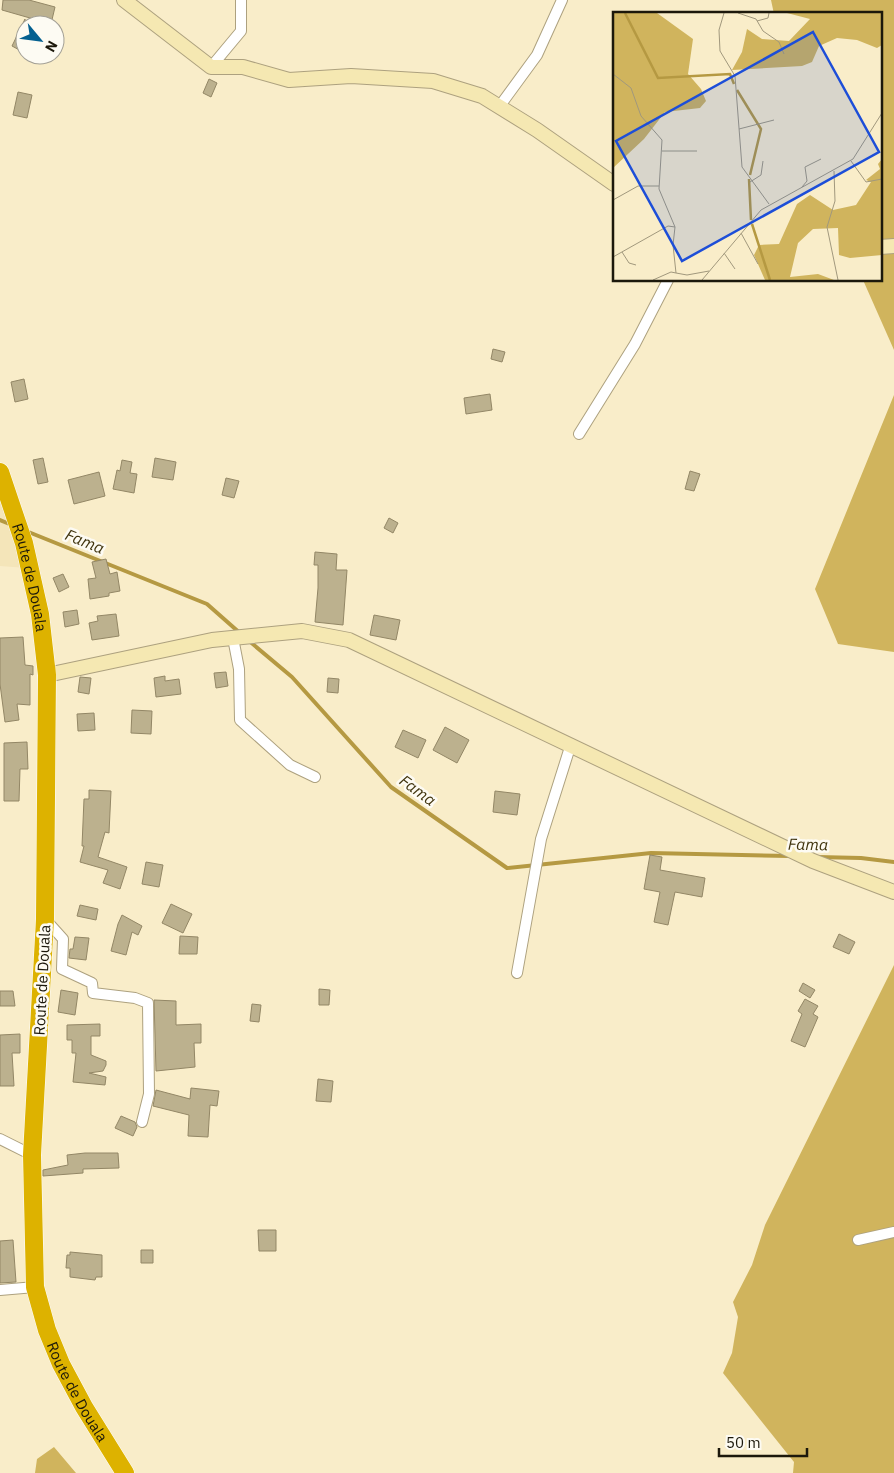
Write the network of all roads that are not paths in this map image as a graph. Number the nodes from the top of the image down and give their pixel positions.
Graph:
1 (124, 0) edge
2 (241, 0) edge
3 (562, 0) edge
4 (211, 67) junction
5 (499, 107) junction
6 (613, 183) edge
7 (667, 281) edge
8 (579, 434) dead end
9 (0, 472) edge
10 (233, 638) junction
11 (47, 675) junction
12 (571, 744) junction
13 (315, 777) dead end
14 (894, 892) edge
15 (45, 919) junction
16 (517, 973) dead end
17 (142, 1122) dead end
18 (0, 1139) edge
19 (32, 1155) junction
20 (894, 1232) edge
21 (858, 1240) dead end
22 (35, 1287) junction
23 (0, 1290) edge
24 (125, 1473) edge

1 - 4 street
2 - 4 street
3 - 5 street
4 - 5 street
5 - 6 street
7 - 8 street
9 - 11 highway, Route de Douala
10 - 11 street
10 - 12 street
10 - 13 street
11 - 15 highway, Route de Douala
12 - 14 street
12 - 16 street
15 - 17 street
15 - 19 highway, Route de Douala
18 - 19 street
19 - 22 highway, Route de Douala
20 - 21 street
22 - 23 street
22 - 24 highway, Route de Douala

